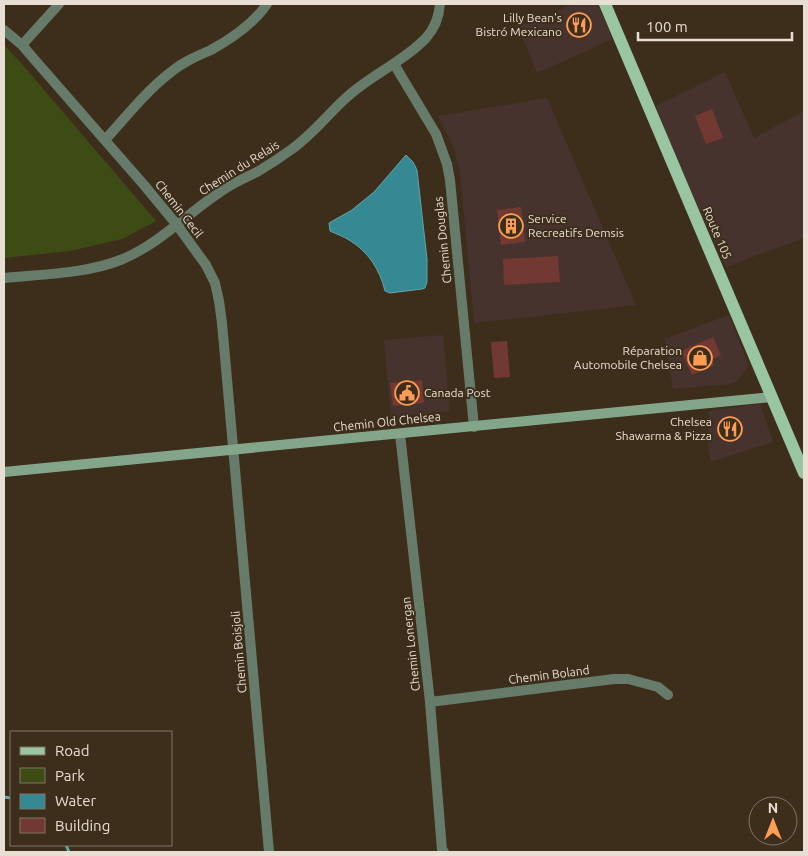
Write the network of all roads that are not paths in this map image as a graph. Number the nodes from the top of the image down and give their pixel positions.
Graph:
1 (59, 4) edge
2 (267, 4) edge
3 (440, 4) edge
4 (605, 4) edge
5 (4, 30) edge
6 (22, 45) junction
7 (394, 64) junction
8 (105, 140) junction
9 (177, 225) junction
10 (4, 278) edge
11 (772, 397) junction
12 (474, 426) junction
13 (400, 434) junction
14 (234, 450) junction
15 (4, 472) edge
16 (804, 473) edge
17 (668, 695) dead end
18 (430, 702) junction
19 (269, 852) edge
20 (444, 852) edge

1 - 6 street
2 - 8 street
3 - 7 street, Chemin du Relais
4 - 11 main road, Route 105
5 - 6 street, Chemin Cecil
6 - 8 street, Chemin Cecil
7 - 9 street, Chemin du Relais
7 - 12 street, Chemin Douglas
8 - 9 street, Chemin Cecil
9 - 10 street, Chemin du Relais
9 - 14 street, Chemin Cecil
11 - 12 street, Chemin Old Chelsea
11 - 16 main road, Route 105
12 - 13 street, Chemin Old Chelsea
13 - 14 street, Chemin Old Chelsea
13 - 18 street, Chemin Lonergan
14 - 15 street, Chemin Old Chelsea
14 - 19 street, Chemin Boisjoli
17 - 18 street, Chemin Boland
18 - 20 street, Chemin Lonergan

